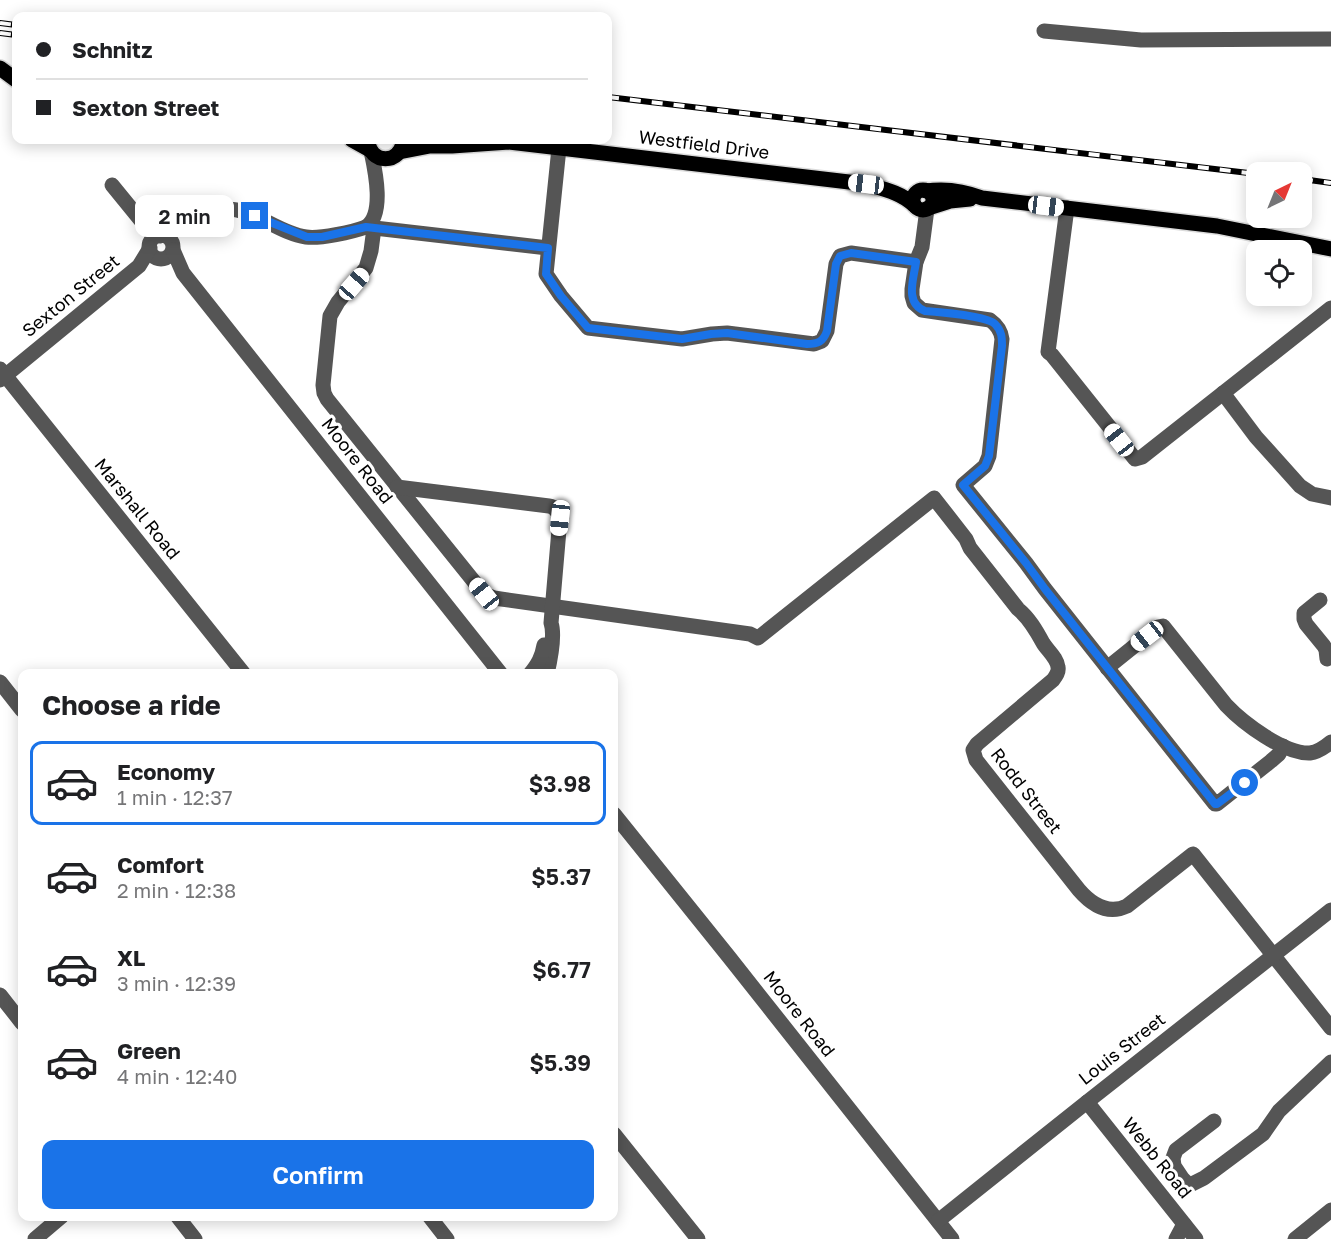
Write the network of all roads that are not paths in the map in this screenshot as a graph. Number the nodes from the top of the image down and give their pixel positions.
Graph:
1 (1044, 32) dead end
2 (1331, 39) edge
3 (425, 144) edge
4 (480, 144) edge
5 (525, 144) edge
6 (430, 146) junction
7 (369, 147) edge
8 (559, 148) junction
9 (399, 149) edge
10 (112, 185) dead end
11 (377, 196) junction
12 (922, 202) junction
13 (1067, 208) junction
14 (370, 228) junction
15 (162, 247) junction
16 (548, 248) junction
17 (1331, 249) edge
18 (916, 262) junction
19 (1331, 308) edge
20 (2, 375) edge
21 (1223, 393) junction
22 (398, 487) junction
23 (1331, 498) edge
24 (1320, 600) dead end
25 (551, 615) junction
26 (1327, 659) dead end
27 (1107, 668) junction
28 (240, 669) edge
29 (497, 669) edge
30 (534, 669) edge
31 (548, 669) edge
32 (0, 682) edge
33 (18, 705) edge
34 (1327, 745) edge
35 (1283, 746) junction
36 (618, 819) edge
37 (1331, 910) edge
38 (1273, 956) junction
39 (0, 995) edge
40 (18, 1018) edge
41 (1331, 1028) edge
42 (1331, 1062) edge
43 (1087, 1102) junction
44 (1214, 1121) dead end
45 (618, 1139) edge
46 (1331, 1210) edge
47 (56, 1221) edge
48 (181, 1221) edge
49 (433, 1221) edge
50 (938, 1221) junction
51 (1184, 1224) junction
52 (35, 1239) edge
53 (195, 1239) edge
54 (447, 1239) edge
55 (698, 1239) edge
56 (952, 1239) edge
57 (1176, 1239) edge
58 (1196, 1239) edge
59 (1295, 1239) edge

1 - 2 street
3 - 6 main road, Westfield Drive
4 - 6 main road, Westfield Drive
5 - 8 main road, Westfield Drive
6 - 9 main road, Westfield Drive
7 - 9 main road
7 - 11 street
8 - 12 main road, Westfield Drive
8 - 16 street
9 - 11 street
10 - 15 street, Moore Road
11 - 14 street
12 - 13 main road, Westfield Drive
12 - 18 street
13 - 17 main road, Westfield Drive
13 - 21 street
14 - 15 street
14 - 16 street
14 - 22 street
15 - 20 street, Sexton Street
15 - 29 street, Moore Road
16 - 18 street
18 - 27 street
19 - 21 street
20 - 28 street, Marshall Road
21 - 23 street
22 - 25 street
22 - 25 street
24 - 26 street
25 - 30 street
25 - 31 street
25 - 38 street, Rodd Street
27 - 35 street
27 - 35 street
32 - 33 street
34 - 35 street
36 - 50 street, Moore Road
37 - 38 street, Louis Street
38 - 41 street
38 - 43 street, Louis Street
39 - 40 street
42 - 44 street
43 - 50 street, Louis Street
43 - 51 street, Webb Road
45 - 55 street
46 - 59 street
47 - 52 street
48 - 53 street
49 - 54 street
50 - 56 street, Moore Road
51 - 57 street
51 - 58 street, Webb Road

